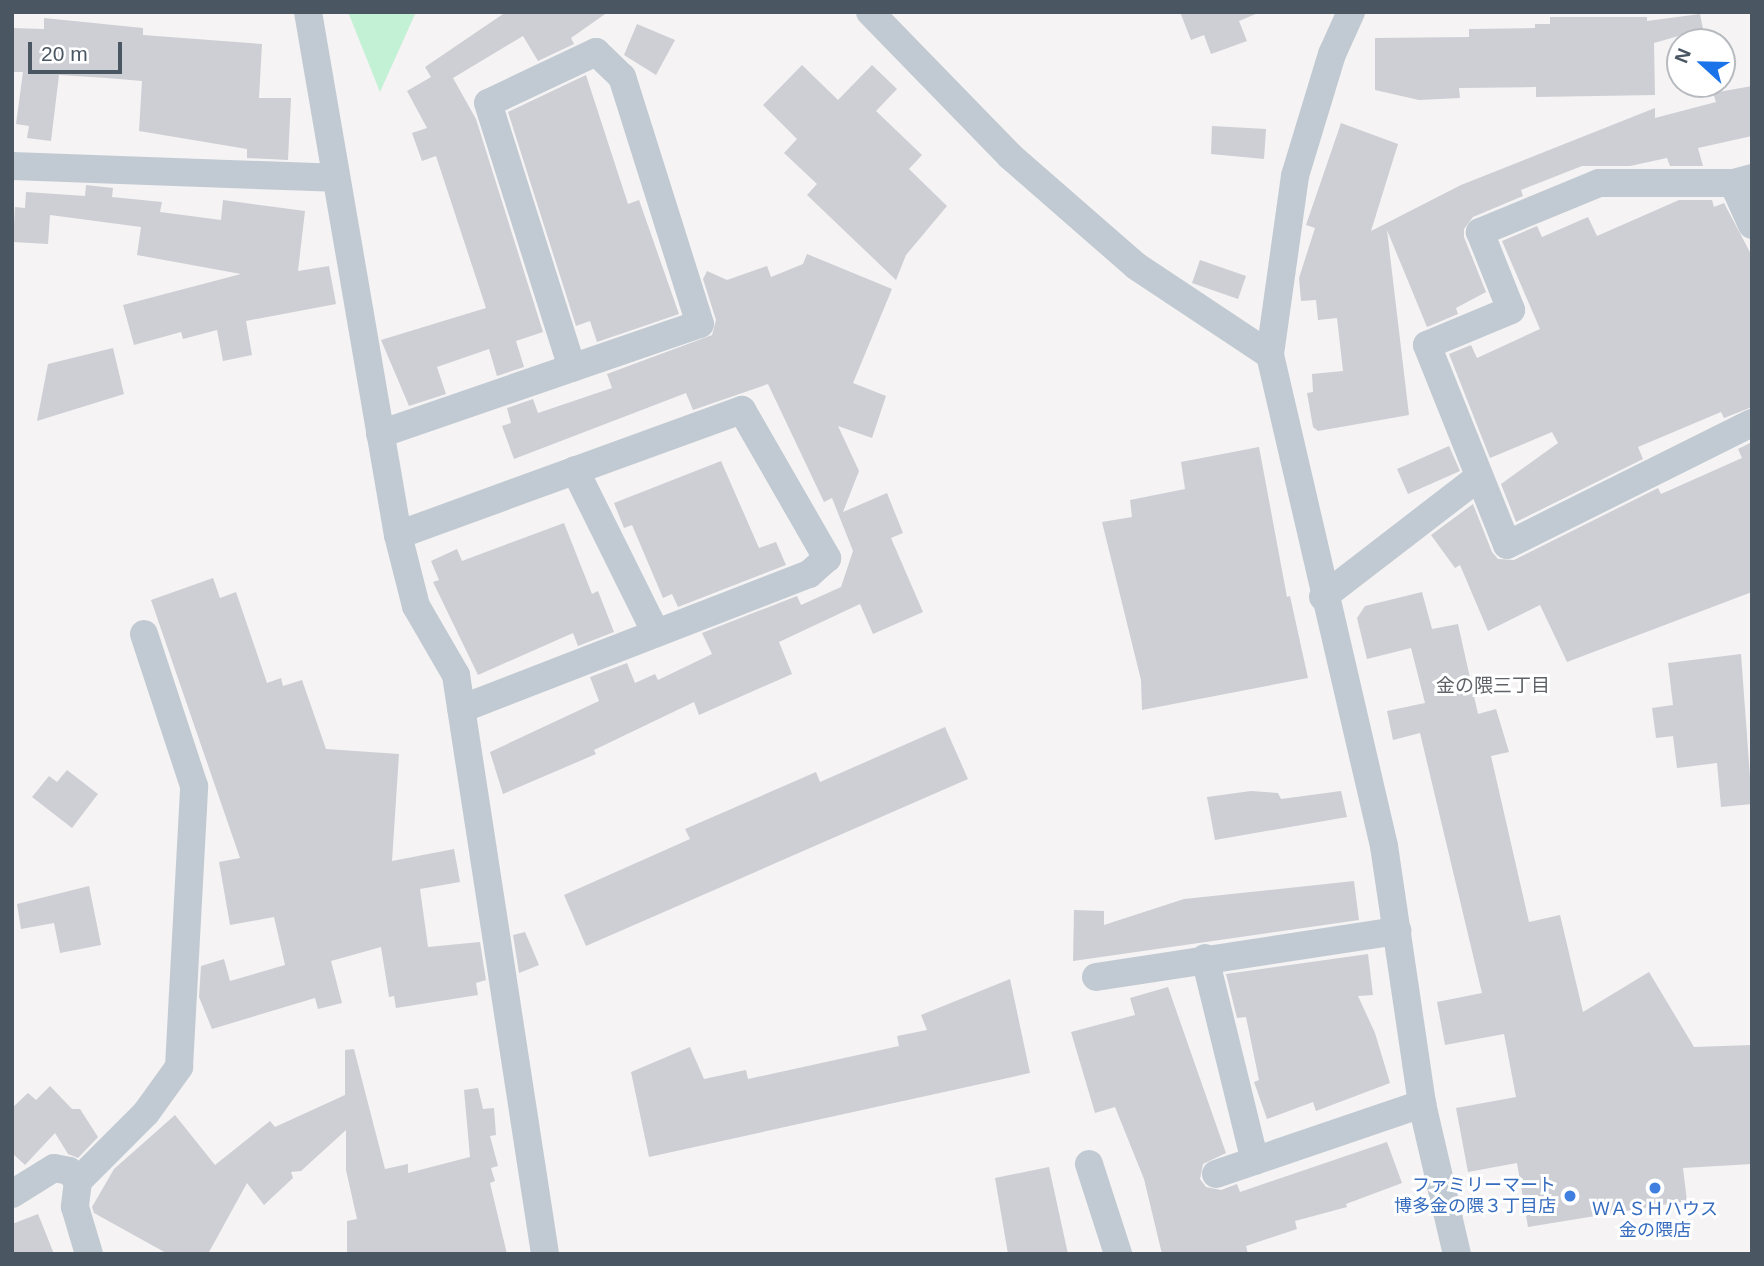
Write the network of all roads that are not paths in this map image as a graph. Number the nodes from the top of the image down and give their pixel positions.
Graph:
1 (307, 12) edge
2 (870, 12) edge
3 (1351, 12) edge
4 (12, 166) edge
5 (335, 178) junction
6 (1742, 180) edge
7 (1752, 225) edge
8 (1270, 355) junction
9 (572, 368) junction
10 (1752, 423) edge
11 (380, 434) junction
12 (575, 470) junction
13 (1479, 477) junction
14 (398, 535) junction
15 (1324, 597) junction
16 (656, 633) junction
17 (144, 634) dead end
18 (461, 709) junction
19 (1398, 931) junction
20 (1205, 958) junction
21 (1097, 977) dead end
22 (1422, 1104) junction
23 (1255, 1161) junction
24 (1089, 1164) dead end
25 (1216, 1174) dead end
26 (78, 1181) junction
27 (12, 1194) edge
28 (89, 1254) edge
29 (545, 1254) edge
30 (1118, 1254) edge
31 (1457, 1254) edge

1 - 5 street
2 - 8 street
3 - 8 street
4 - 5 street
5 - 11 street
6 - 7 street
6 - 13 street
8 - 15 street
9 - 9 street
9 - 11 street
10 - 13 street
11 - 14 street
12 - 14 street
12 - 16 street
12 - 16 street
13 - 15 street
14 - 18 street
15 - 19 street
16 - 18 street
17 - 26 street
18 - 29 street
19 - 20 street
19 - 22 street
20 - 21 street
20 - 23 street
22 - 23 street
22 - 31 street
23 - 25 street
24 - 30 street
26 - 27 street
26 - 28 street

